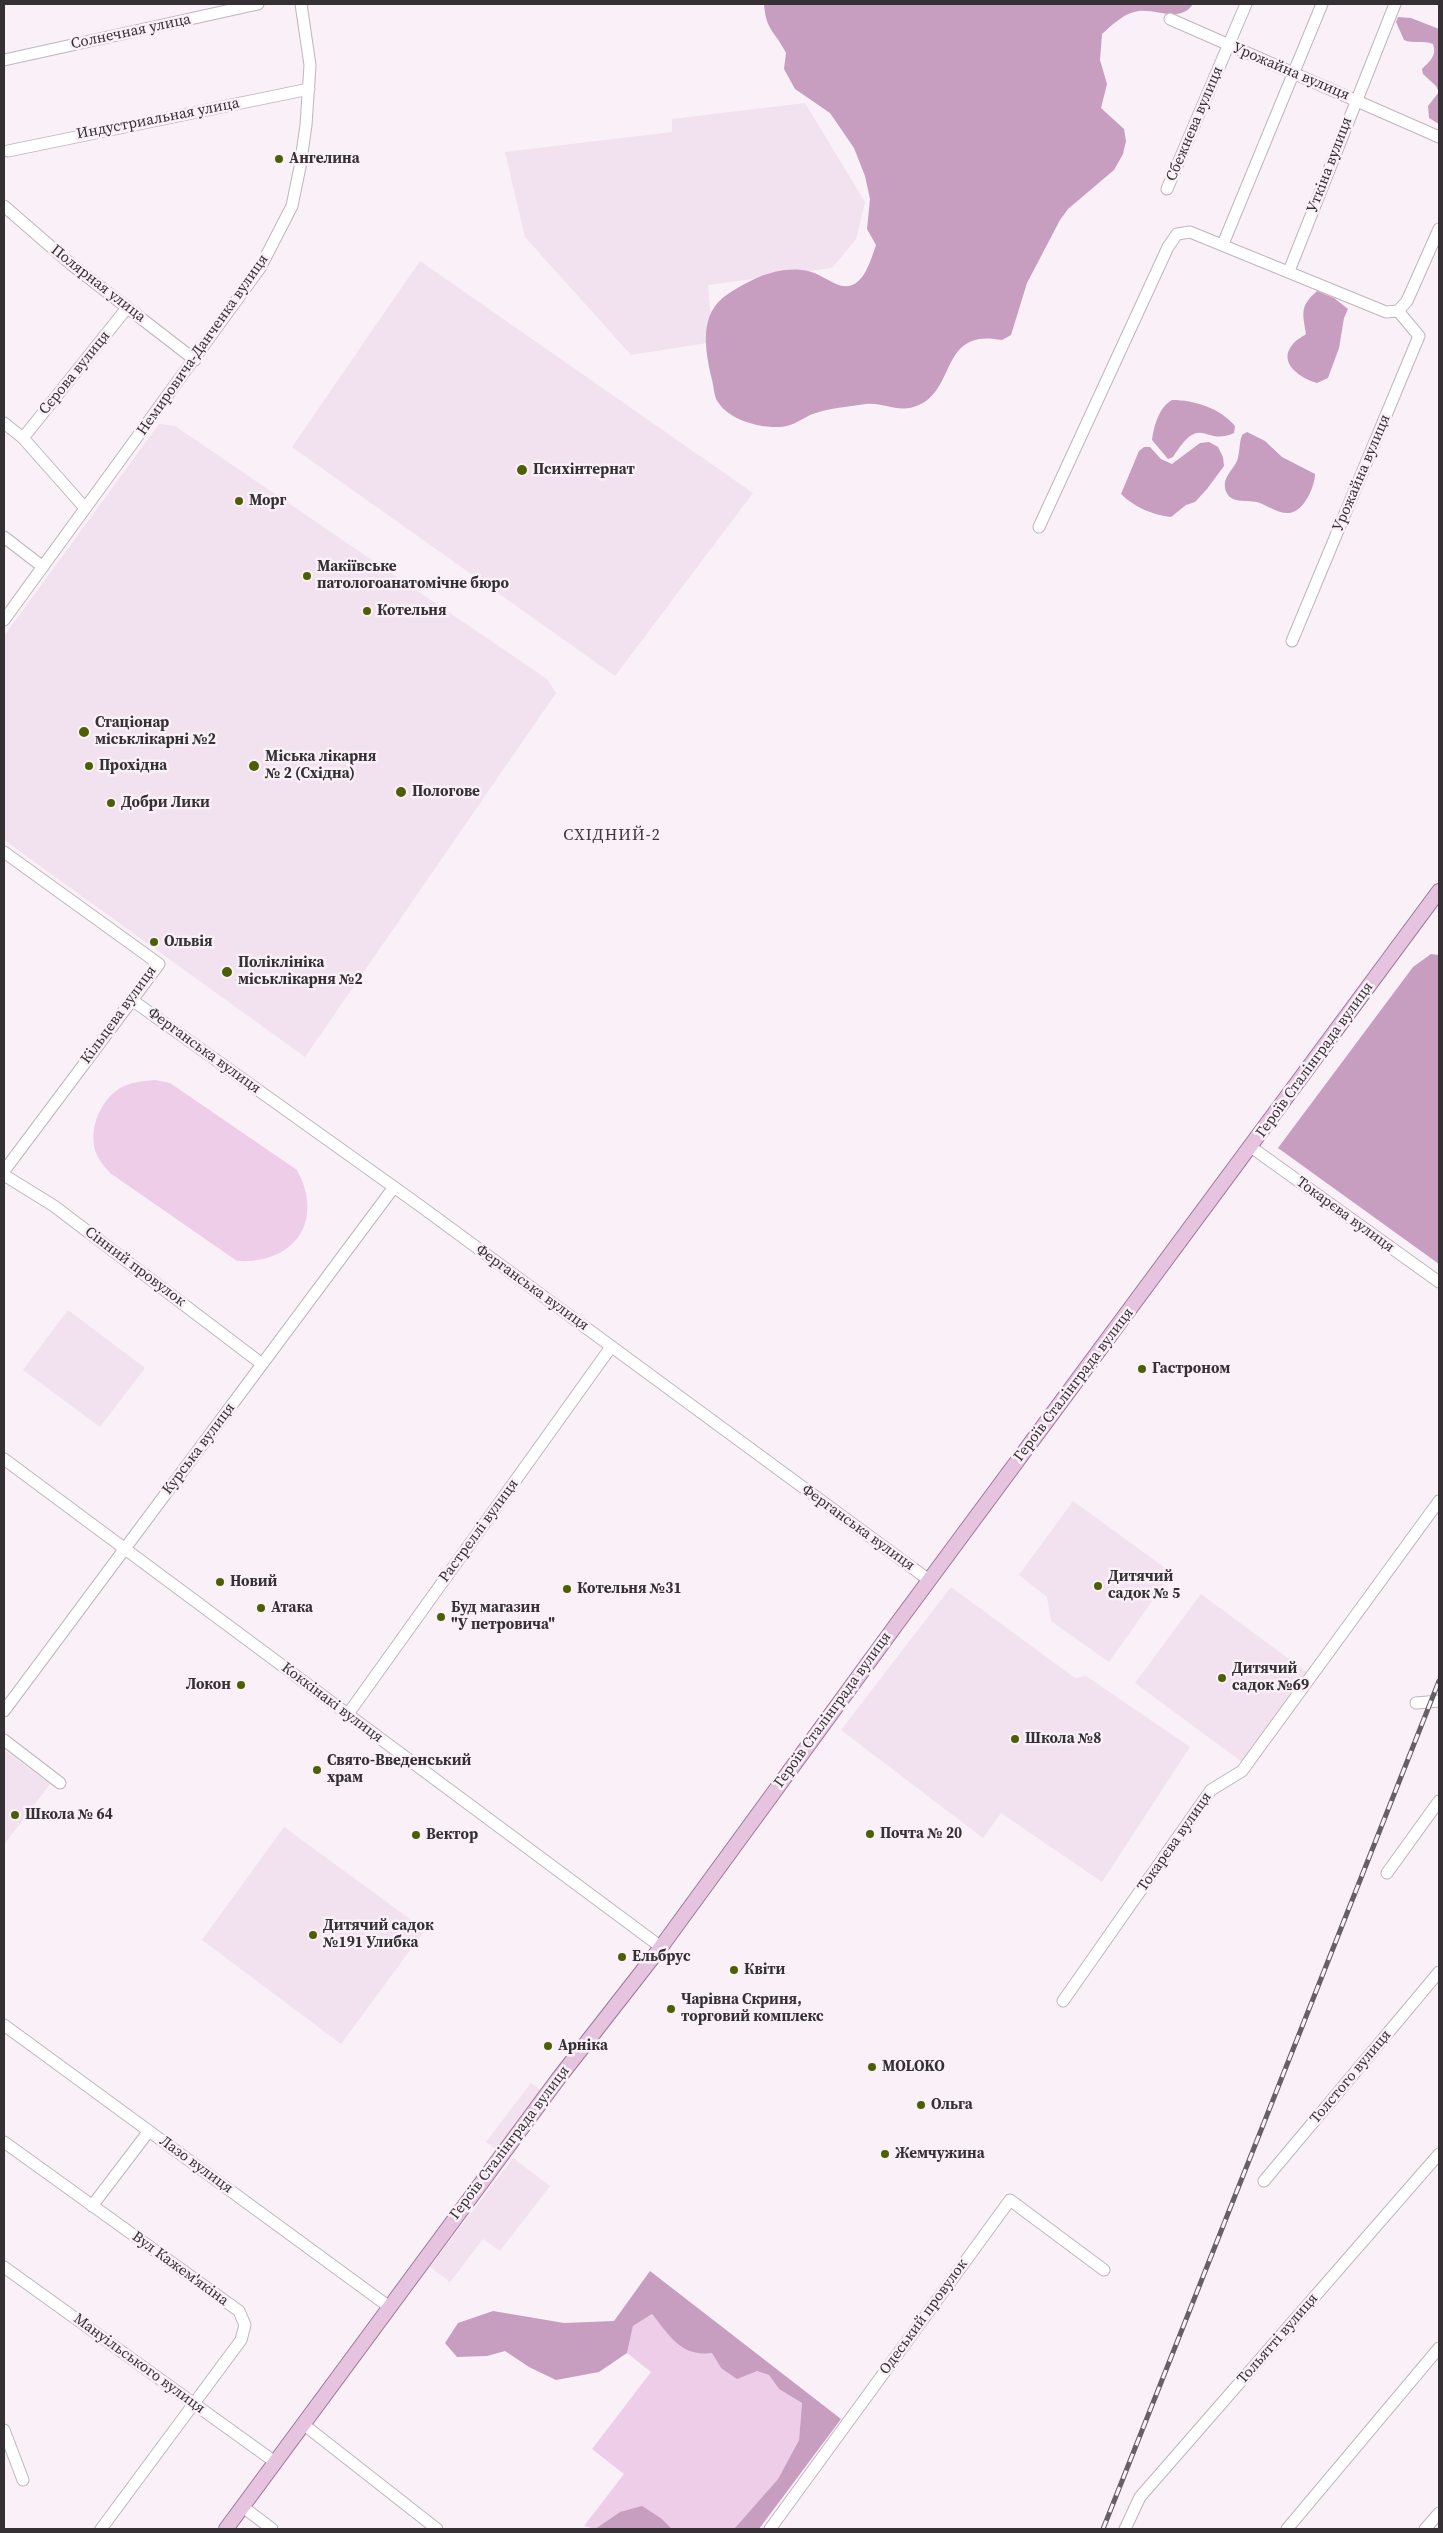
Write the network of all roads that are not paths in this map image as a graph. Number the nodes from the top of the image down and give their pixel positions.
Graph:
1 (258, 4) edge
2 (301, 4) edge
3 (1246, 4) edge
4 (1322, 4) edge
5 (1395, 4) edge
6 (1170, 19) dead end
7 (1229, 45) junction
8 (4, 60) edge
9 (1294, 73) junction
10 (309, 89) junction
11 (1356, 100) junction
12 (1439, 137) edge
13 (8, 151) dead end
14 (1167, 189) dead end
15 (4, 206) edge
16 (1439, 229) edge
17 (1224, 244) junction
18 (1289, 271) junction
19 (127, 308) junction
20 (1398, 311) junction
21 (195, 360) junction
22 (4, 423) edge
23 (23, 438) junction
24 (85, 508) junction
25 (1039, 527) dead end
26 (4, 537) edge
27 (43, 567) junction
28 (4, 620) edge
29 (1292, 641) dead end
30 (4, 852) edge
31 (1439, 891) edge
32 (132, 1000) junction
33 (1251, 1147) junction
34 (4, 1173) edge
35 (394, 1187) junction
36 (1439, 1282) edge
37 (611, 1347) junction
38 (262, 1364) junction
39 (4, 1458) edge
40 (1439, 1501) edge
41 (125, 1548) junction
42 (929, 1580) junction
43 (1439, 1701) edge
44 (1416, 1703) dead end
45 (4, 1711) edge
46 (348, 1714) junction
47 (4, 1740) edge
48 (60, 1783) dead end
49 (1439, 1801) edge
50 (1387, 1873) dead end
51 (661, 1946) junction
52 (1439, 1972) edge
53 (1063, 2001) dead end
54 (4, 2025) edge
55 (149, 2131) junction
56 (4, 2142) edge
57 (1439, 2154) edge
58 (1264, 2181) dead end
59 (92, 2206) junction
60 (4, 2266) edge
61 (1104, 2270) dead end
62 (388, 2306) junction
63 (1439, 2348) edge
64 (194, 2404) junction
65 (303, 2424) junction
66 (4, 2430) edge
67 (275, 2462) junction
68 (23, 2480) dead end
69 (243, 2507) junction
70 (1439, 2513) edge
71 (101, 2529) edge
72 (226, 2529) edge
73 (272, 2529) edge
74 (438, 2529) edge
75 (770, 2529) edge
76 (1125, 2529) edge
77 (1287, 2529) edge
78 (1425, 2529) edge

1 - 8 street, Солнечная улица
2 - 10 street, Немировича-Данченка вулиця
3 - 7 street, Сбежнева вулиця
4 - 9 street
5 - 11 street, Уткiна вулиця
6 - 7 street, Урожайна вулиця
7 - 9 street, Урожайна вулиця
7 - 14 street, Сбежнева вулиця
9 - 11 street, Урожайна вулиця
9 - 17 street
10 - 13 street, Индустриальная улица
10 - 21 street, Немировича-Данченка вулиця
11 - 12 street, Урожайна вулиця
11 - 18 street, Уткiна вулиця
15 - 19 street, Полярная улица
16 - 20 street
17 - 18 street
17 - 25 street
18 - 20 street
19 - 21 street, Полярная улица
19 - 23 street, Сєрова вулиця
20 - 29 street, Урожайна вулиця
21 - 24 street, Немировича-Данченка вулиця
22 - 23 street
23 - 24 street
24 - 27 street, Немировича-Данченка вулиця
26 - 27 street
27 - 28 street, Немировича-Данченка вулиця
30 - 32 street, Кільцева вулиця
31 - 33 main road, Героїв Сталінграда вулиця
32 - 34 street, Кільцева вулиця
32 - 35 street, Ферганська вулиця
33 - 36 street, Токарєва вулиця
33 - 42 main road, Героїв Сталінграда вулиця
34 - 38 street, Сінний провулок
35 - 37 street, Ферганська вулиця
35 - 38 street, Курська вулиця
37 - 42 street, Ферганська вулиця
37 - 46 street, Растреллі вулиця
38 - 41 street, Курська вулиця
39 - 41 street, Коккінакі вулиця
40 - 53 street, Токарєва вулиця
41 - 45 street, Курська вулиця
41 - 46 street, Коккінакі вулиця
42 - 51 main road, Героїв Сталінграда вулиця
43 - 44 street
46 - 51 street, Коккінакі вулиця
47 - 48 street
49 - 50 street
51 - 62 main road, Героїв Сталінграда вулиця
52 - 58 street, Толстого вулиця
54 - 55 street, Лазо вулиця
55 - 59 street
55 - 62 street, Лазо вулиця
56 - 59 street, Вул Кажем'якіна
57 - 76 street, Тольятті вулиця
59 - 64 street, Вул Кажем'якіна
60 - 64 street, Мануільського вулиця
61 - 75 street, Одеський провулок
62 - 65 main road, Героїв Сталінграда вулиця
63 - 77 street
64 - 67 street, Мануільського вулиця
64 - 71 street, Вул Кажем'якіна
65 - 67 main road, Героїв Сталінграда вулиця
65 - 74 street
66 - 68 street
67 - 69 main road, Героїв Сталінграда вулиця
69 - 72 main road, Героїв Сталінграда вулиця
69 - 73 street
70 - 78 street

